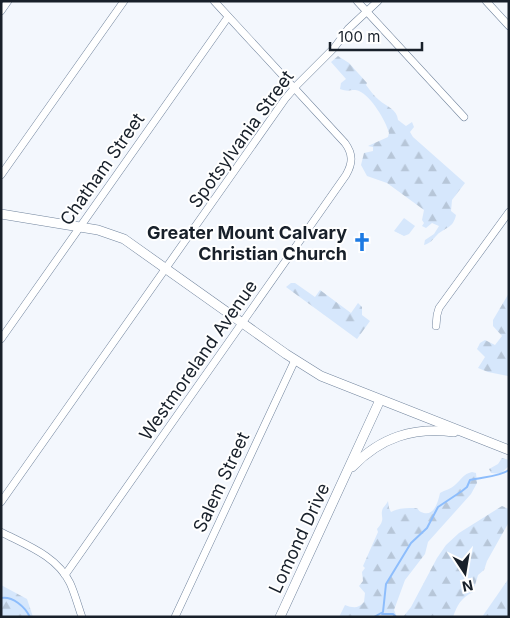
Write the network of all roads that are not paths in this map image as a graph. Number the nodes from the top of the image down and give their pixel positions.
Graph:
1 (8, 1) edge
2 (124, 1) edge
3 (214, 1) edge
4 (357, 1) edge
5 (378, 1) edge
6 (486, 1) edge
7 (1, 11) edge
8 (367, 12) junction
9 (228, 17) junction
10 (509, 26) edge
11 (294, 88) junction
12 (464, 117) dead end
13 (1, 175) edge
14 (509, 212) edge
15 (1, 214) edge
16 (80, 227) junction
17 (166, 268) junction
18 (242, 323) junction
19 (436, 326) dead end
20 (1, 340) edge
21 (295, 360) junction
22 (380, 400) junction
23 (467, 434) junction
24 (509, 450) edge
25 (347, 473) junction
26 (1, 502) edge
27 (1, 532) edge
28 (65, 575) junction
29 (82, 617) edge
30 (175, 617) edge
31 (280, 617) edge

1 - 7 street
2 - 13 street
3 - 9 street
4 - 8 street
5 - 8 street, Spotsylvania Street
6 - 10 street
8 - 11 street, Spotsylvania Street
8 - 12 street
9 - 11 street
9 - 16 street, Chatham Street
11 - 17 street, Spotsylvania Street
11 - 18 street, Westmoreland Avenue
14 - 19 street
15 - 16 main road
16 - 17 main road
16 - 20 street, Chatham Street
17 - 18 main road
17 - 26 street, Spotsylvania Street
18 - 21 main road
18 - 28 street, Westmoreland Avenue
21 - 22 main road
21 - 30 street, Salem Street
22 - 23 main road, Lomond Drive
22 - 25 main road, Lomond Drive
23 - 24 main road, Lomond Drive
23 - 25 main road, Lomond Drive
25 - 31 main road, Lomond Drive
27 - 28 street
28 - 29 street

